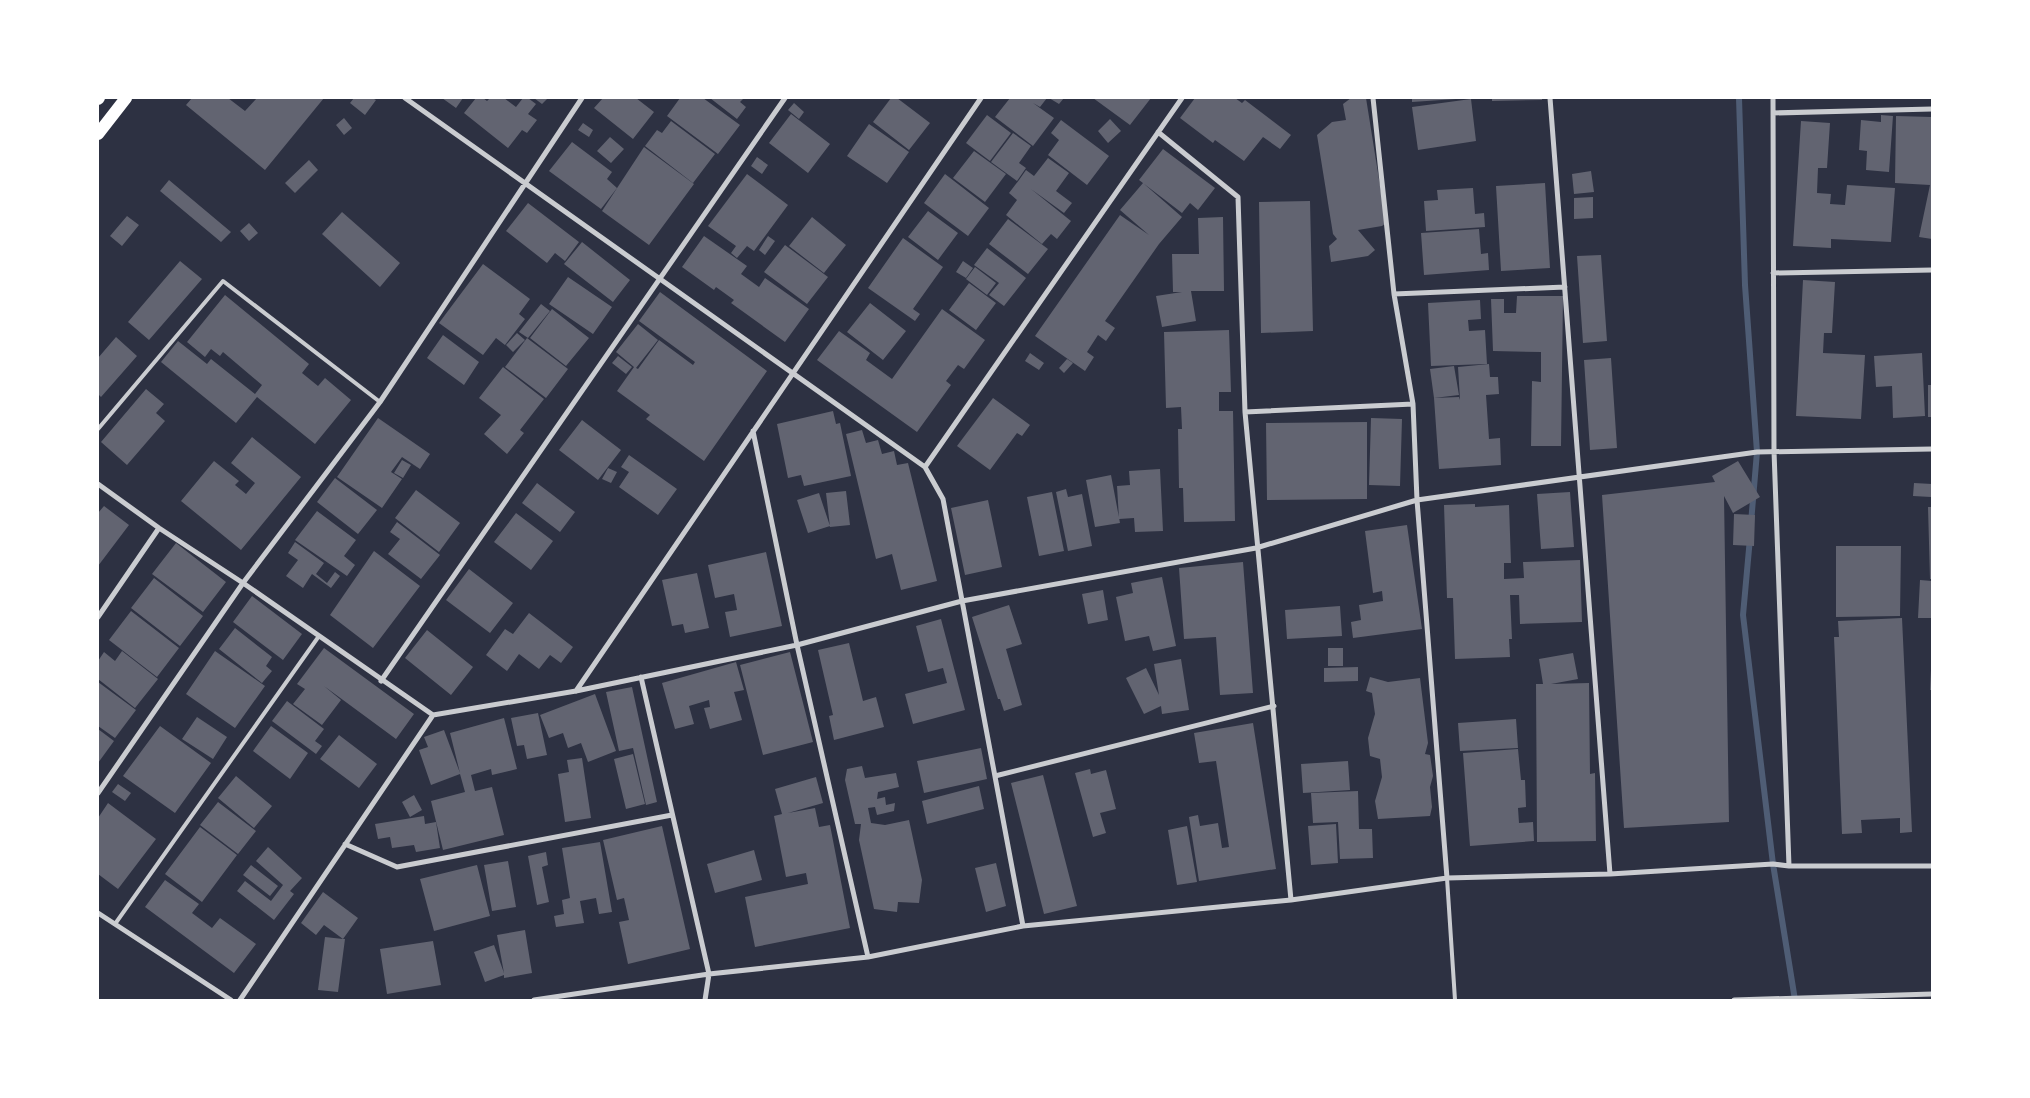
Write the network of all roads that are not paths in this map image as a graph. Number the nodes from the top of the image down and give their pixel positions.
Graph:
1 (126, 98) edge
2 (405, 98) edge
3 (582, 98) edge
4 (785, 98) edge
5 (981, 98) edge
6 (1182, 98) edge
7 (1373, 98) edge
8 (1550, 98) edge
9 (1773, 98) edge
10 (1932, 109) edge
11 (1773, 113) junction
12 (1158, 132) junction
13 (98, 134) edge
14 (524, 181) junction
15 (1932, 270) edge
16 (1774, 273) junction
17 (659, 277) junction
18 (1565, 287) junction
19 (1394, 294) junction
20 (792, 372) junction
21 (380, 402) junction
22 (1412, 404) junction
23 (1244, 412) junction
24 (98, 429) edge
25 (753, 432) junction
26 (1932, 449) edge
27 (1774, 451) junction
28 (925, 467) junction
29 (1580, 478) junction
30 (98, 484) edge
31 (1417, 500) junction
32 (158, 528) junction
33 (1256, 548) junction
34 (243, 583) junction
35 (962, 601) junction
36 (98, 616) edge
37 (319, 636) junction
38 (798, 645) junction
39 (641, 677) junction
40 (381, 681) junction
41 (576, 691) junction
42 (1274, 706) junction
43 (433, 715) junction
44 (995, 776) junction
45 (98, 793) edge
46 (672, 815) junction
47 (345, 844) junction
48 (1789, 866) junction
49 (1932, 866) edge
50 (1610, 874) junction
51 (1447, 878) junction
52 (1291, 900) junction
53 (98, 913) edge
54 (115, 924) junction
55 (1023, 926) junction
56 (868, 957) junction
57 (709, 974) junction
58 (1932, 994) edge
59 (231, 1000) edge
60 (240, 1000) edge
61 (534, 1000) edge
62 (705, 1000) edge
63 (1455, 1000) edge
64 (1734, 1000) edge

1 - 13 main road
2 - 14 street
3 - 14 street
4 - 17 street
5 - 20 street
6 - 12 street
7 - 19 street
8 - 18 street
9 - 11 street
10 - 11 street
11 - 16 street
12 - 23 street
12 - 28 street
14 - 17 street
14 - 21 street
15 - 16 street
16 - 27 street
17 - 20 street
17 - 40 street
18 - 19 street
18 - 29 street
19 - 22 street
20 - 25 street
20 - 28 street
21 - 24 lane
21 - 34 street
22 - 23 street
22 - 31 street
23 - 33 street
25 - 38 street
25 - 41 street
26 - 27 street
27 - 29 street
27 - 48 street
28 - 35 street
29 - 31 street
29 - 50 street
30 - 32 street
31 - 33 street
31 - 51 street
32 - 34 street
32 - 36 street
33 - 35 street
33 - 42 street
34 - 37 street
34 - 45 street
35 - 38 street
35 - 44 street
37 - 40 street
37 - 54 lane
38 - 39 street
38 - 56 street
39 - 41 street
39 - 46 street
40 - 43 street
41 - 43 street
42 - 44 street
42 - 52 street
43 - 47 street
44 - 55 street
46 - 47 street
46 - 57 street
47 - 60 street
48 - 49 street
48 - 50 street
50 - 51 street
51 - 52 street
51 - 63 lane
52 - 55 street
53 - 54 street
54 - 59 street
55 - 56 street
56 - 57 street
57 - 61 street
57 - 62 street
58 - 64 street

